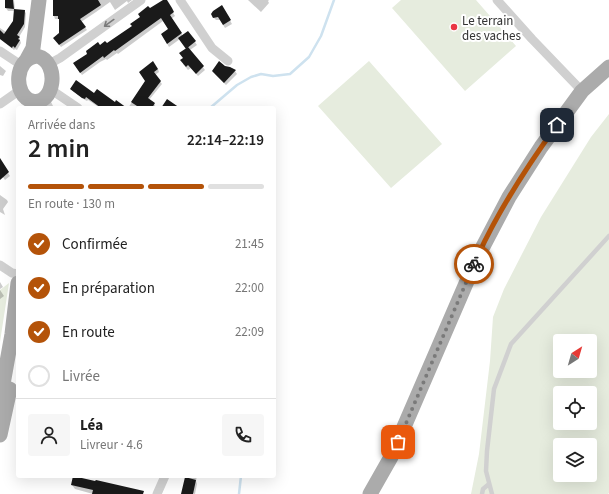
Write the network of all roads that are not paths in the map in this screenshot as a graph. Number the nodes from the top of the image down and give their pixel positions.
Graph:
1 (141, 0) edge
2 (180, 0) edge
3 (497, 0) edge
4 (39, 5) edge
5 (0, 51) edge
6 (47, 61) junction
7 (228, 61) dead end
8 (24, 62) junction
9 (609, 68) edge
10 (582, 91) junction
11 (37, 100) edge
12 (0, 104) edge
13 (68, 106) edge
14 (557, 125) junction
15 (609, 236) edge
16 (0, 265) edge
17 (16, 274) edge
18 (16, 300) edge
19 (16, 356) edge
20 (0, 401) edge
21 (0, 435) edge
22 (164, 478) edge
23 (489, 484) junction
24 (157, 494) edge
25 (370, 494) edge
26 (482, 494) edge
27 (492, 494) edge

1 -> 6 street
2 - 7 street
3 - 10 street
4 - 6 main road
4 - 8 main road
5 - 8 street
6 - 8 main road
6 - 11 main road
8 - 11 main road
9 - 10 main road
9 - 14 main road
10 - 14 main road
11 - 12 street
11 - 13 street
14 - 25 main road
15 - 23 lane
16 - 17 street
18 - 20 main road
19 - 21 main road
22 - 24 street
23 - 26 lane
23 - 27 lane

